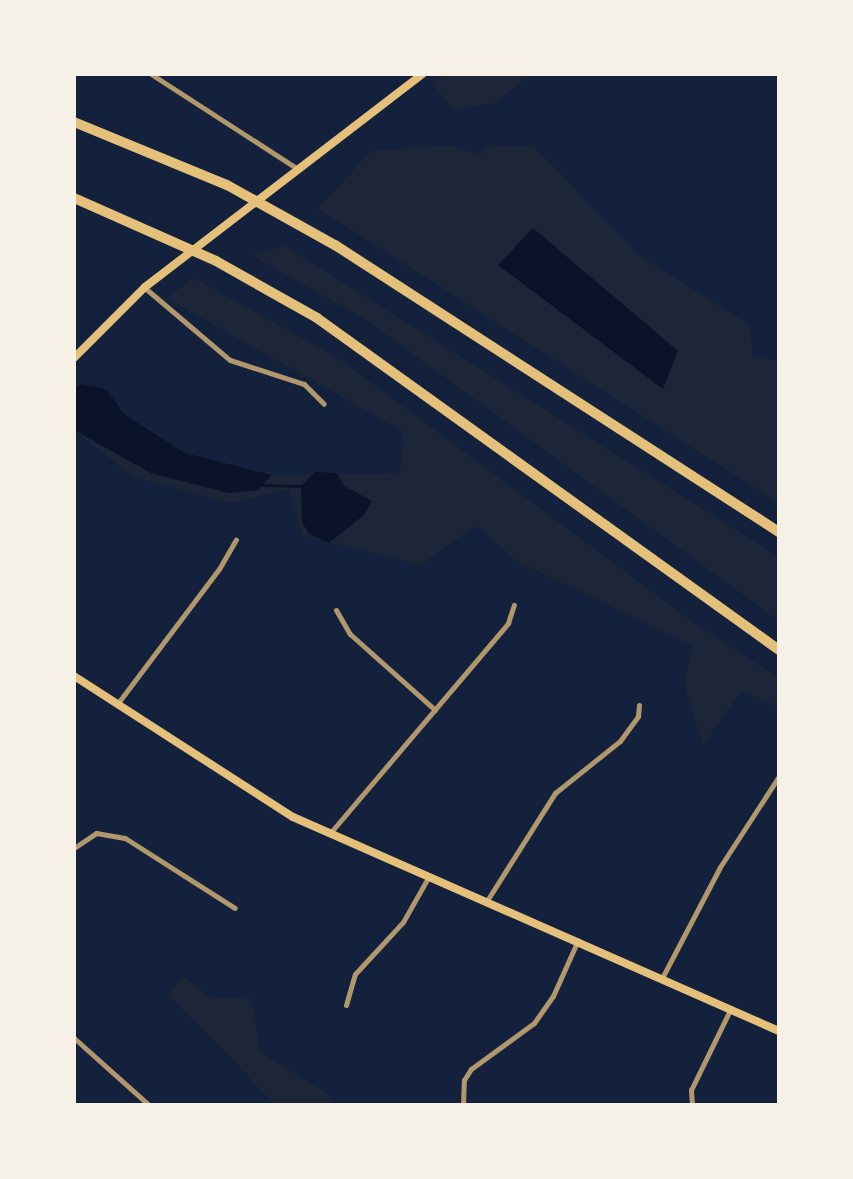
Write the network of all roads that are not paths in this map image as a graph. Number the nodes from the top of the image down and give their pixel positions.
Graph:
1 (151, 74) edge
2 (423, 74) edge
3 (74, 122) edge
4 (298, 169) junction
5 (74, 198) edge
6 (145, 287) junction
7 (74, 358) edge
8 (324, 404) dead end
9 (779, 532) edge
10 (236, 539) dead end
11 (514, 605) dead end
12 (336, 610) dead end
13 (779, 650) edge
14 (74, 676) edge
15 (118, 703) junction
16 (639, 705) dead end
17 (435, 710) junction
18 (779, 776) edge
19 (331, 832) junction
20 (74, 848) edge
21 (430, 876) junction
22 (488, 899) junction
23 (235, 908) dead end
24 (578, 940) junction
25 (662, 978) junction
26 (346, 1005) dead end
27 (731, 1009) junction
28 (779, 1031) edge
29 (74, 1038) edge
30 (149, 1105) edge
31 (463, 1105) edge
32 (692, 1105) edge

1 - 4 street
2 - 4 main road
3 - 9 highway
4 - 6 main road
5 - 13 highway
6 - 7 main road
6 - 8 street
10 - 15 street
11 - 17 street
12 - 17 street
14 - 15 main road
15 - 19 main road
16 - 22 street
17 - 19 street
18 - 25 street
19 - 21 main road
20 - 23 street
21 - 22 main road
21 - 26 street
22 - 24 main road
24 - 25 main road
24 - 31 street
25 - 27 main road
27 - 28 main road
27 - 32 street
29 - 30 street

